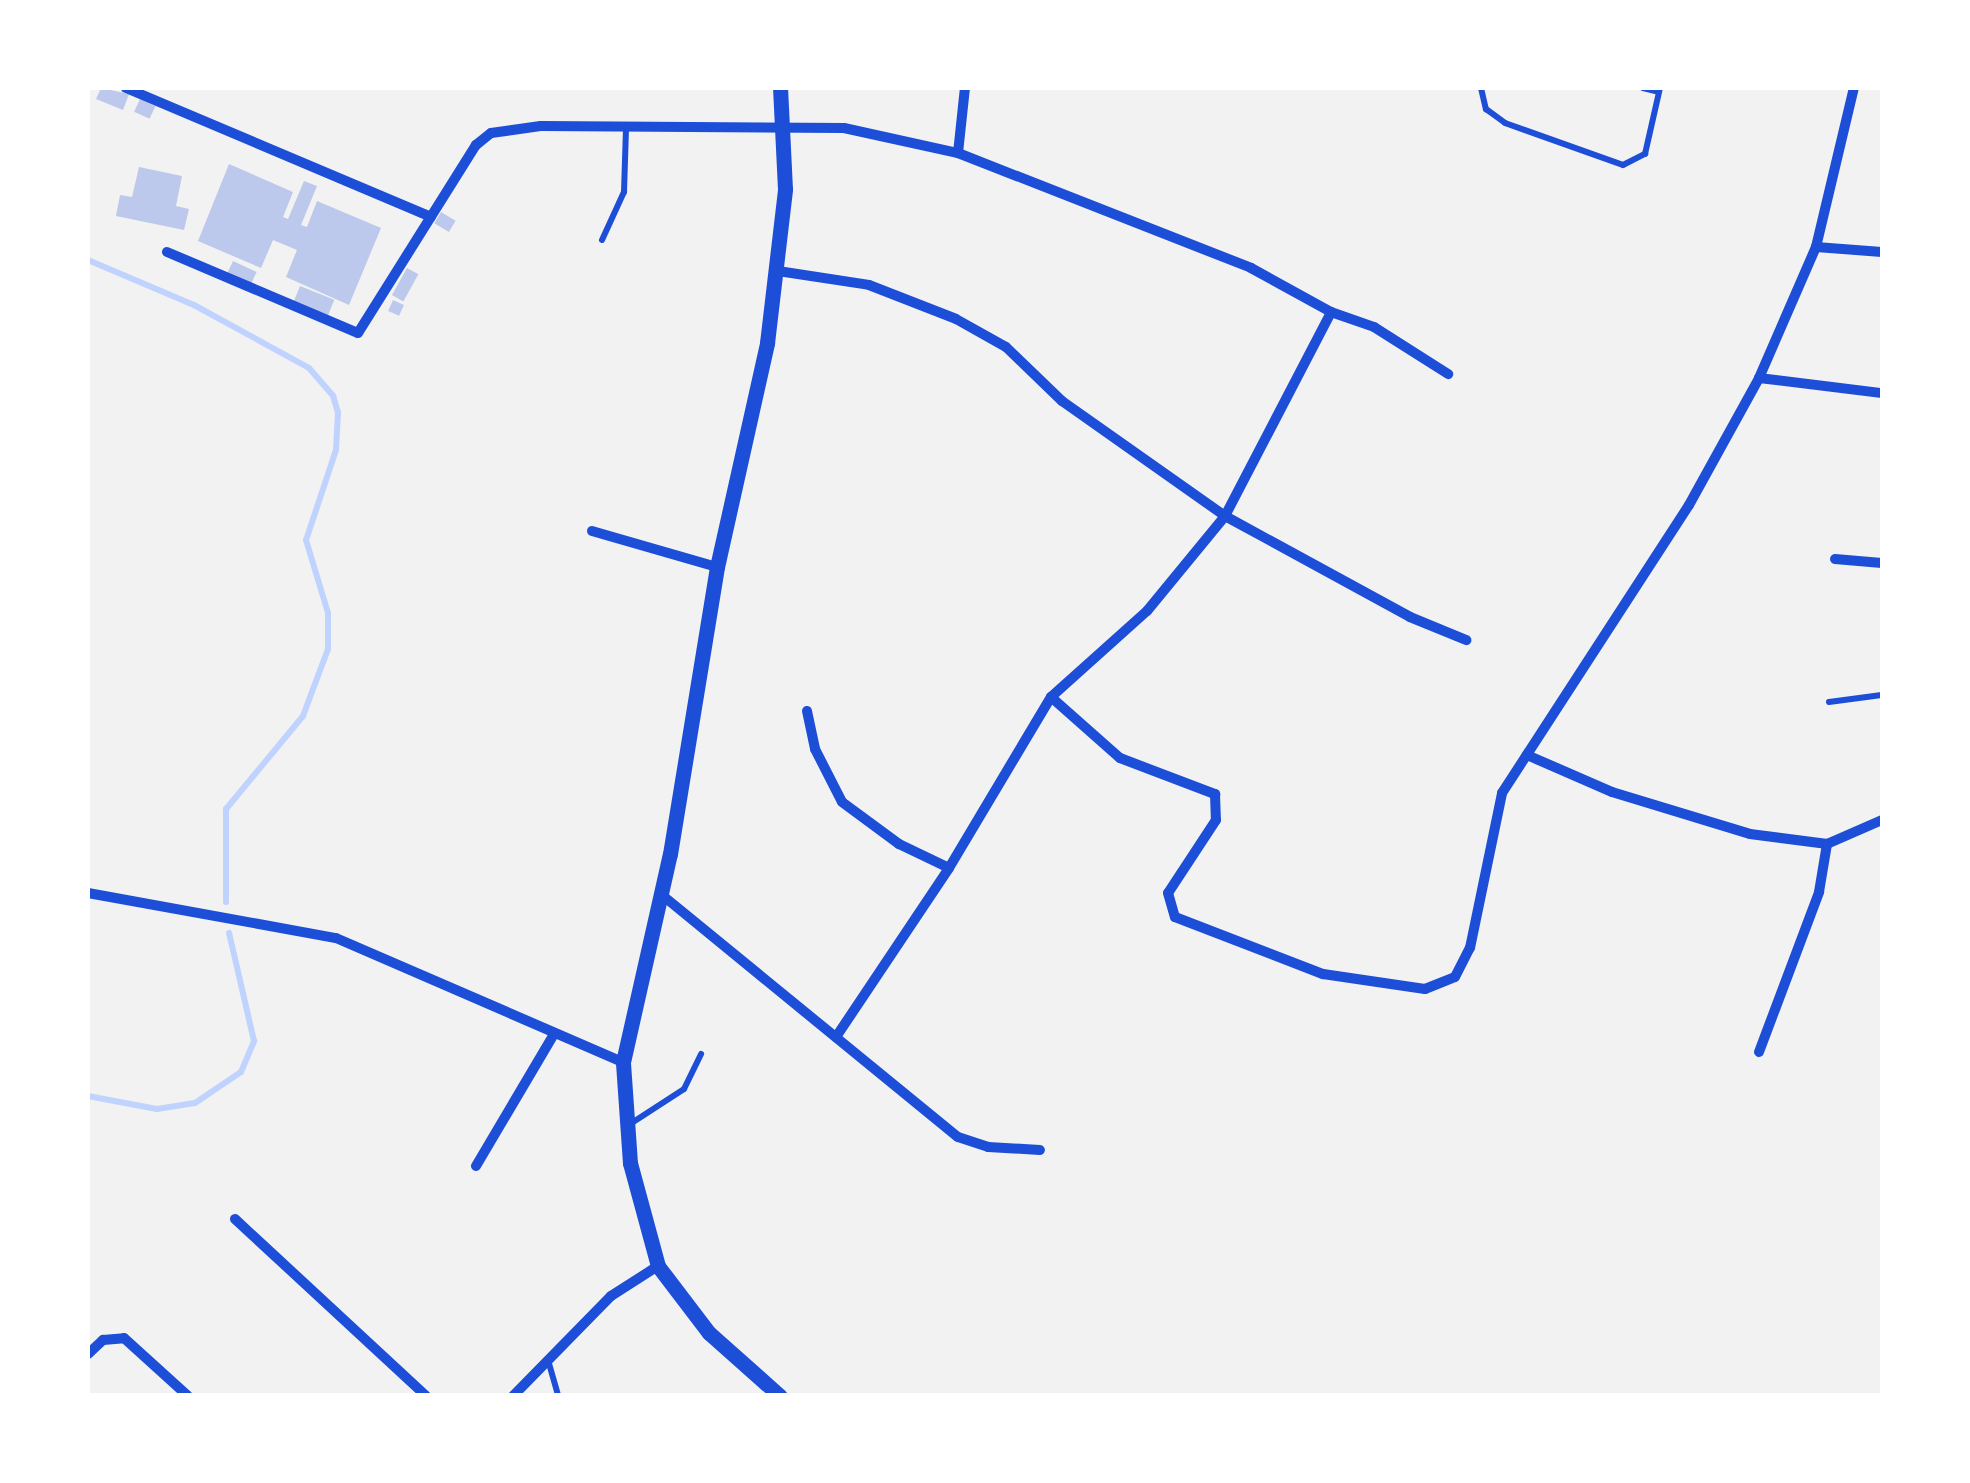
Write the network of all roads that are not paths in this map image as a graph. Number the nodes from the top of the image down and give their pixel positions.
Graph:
1 (126, 88) edge
2 (780, 88) edge
3 (965, 88) edge
4 (1481, 88) edge
5 (1642, 88) edge
6 (1854, 88) edge
7 (1660, 90) edge
8 (626, 126) junction
9 (786, 126) junction
10 (958, 152) junction
11 (431, 216) junction
12 (602, 240) dead end
13 (1816, 246) junction
14 (167, 252) dead end
15 (1882, 252) edge
16 (778, 271) junction
17 (1331, 312) junction
18 (1448, 374) dead end
19 (1759, 378) junction
20 (1882, 393) edge
21 (1225, 516) junction
22 (592, 531) dead end
23 (1835, 559) dead end
24 (1882, 562) edge
25 (717, 566) junction
26 (1466, 640) dead end
27 (1882, 695) edge
28 (1051, 697) junction
29 (1829, 702) dead end
30 (808, 711) dead end
31 (1527, 755) junction
32 (1882, 820) edge
33 (1827, 844) junction
34 (949, 868) junction
35 (88, 893) edge
36 (662, 894) junction
37 (554, 1034) junction
38 (836, 1037) junction
39 (1759, 1052) dead end
40 (701, 1054) dead end
41 (623, 1062) junction
42 (626, 1127) junction
43 (1040, 1150) dead end
44 (476, 1166) dead end
45 (235, 1219) dead end
46 (658, 1266) junction
47 (88, 1354) edge
48 (548, 1359) junction
49 (188, 1396) edge
50 (426, 1396) edge
51 (513, 1396) edge
52 (558, 1396) edge
53 (780, 1396) edge

1 - 11 street
2 - 9 street
3 - 10 street
4 - 7 lane
5 - 7 lane
6 - 13 street
8 - 9 street
8 - 11 street
8 - 12 lane
9 - 10 street
9 - 16 street
10 - 17 street
11 - 14 street
13 - 15 street
13 - 19 street
16 - 21 street
16 - 25 street
17 - 18 street
17 - 21 street
19 - 20 street
19 - 31 street
21 - 26 street
21 - 28 street
22 - 25 street
23 - 24 street
25 - 36 street
27 - 29 lane
28 - 31 street
28 - 34 street
30 - 34 street
31 - 33 street
32 - 33 street
33 - 39 street
34 - 38 street
35 - 37 street
36 - 38 street
36 - 41 street
37 - 41 street
37 - 44 street
38 - 43 street
40 - 42 lane
41 - 42 street
42 - 46 street
45 - 50 street
46 - 48 street
46 - 53 street
47 - 49 street
48 - 51 street
48 - 52 lane

